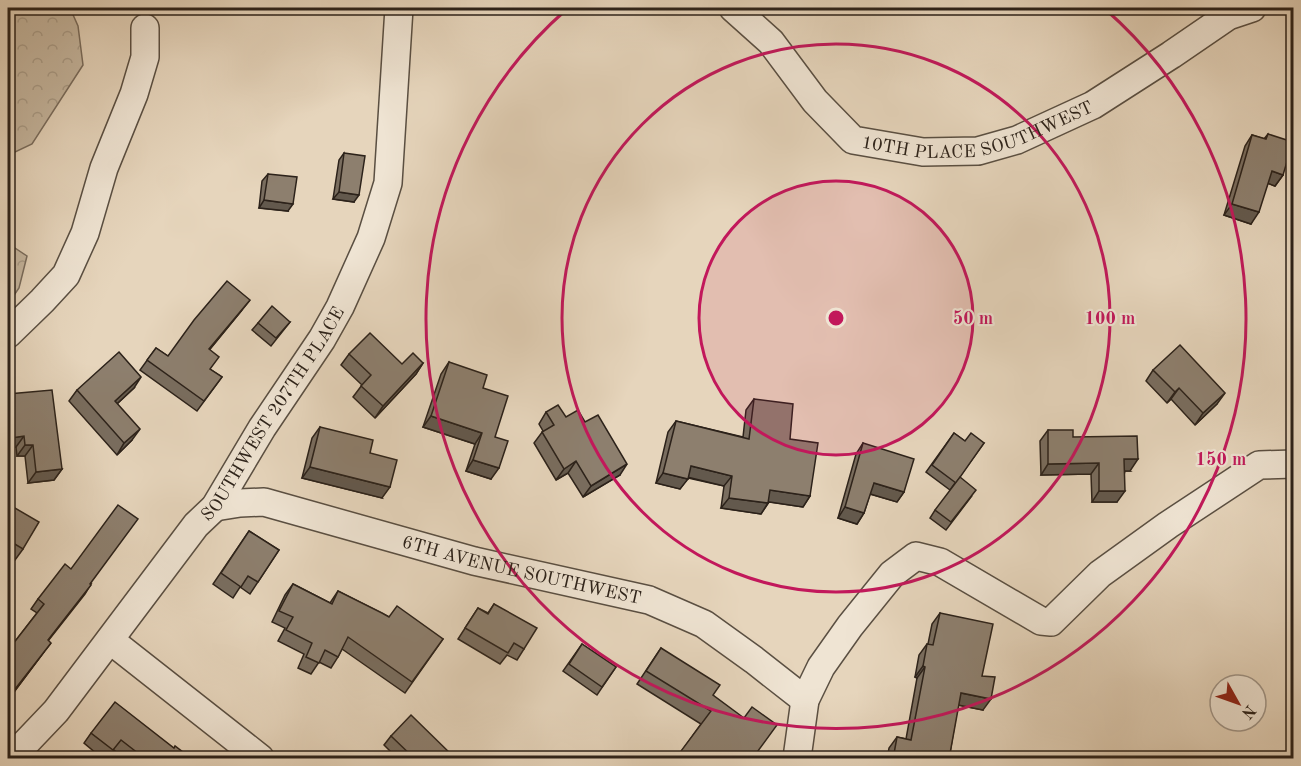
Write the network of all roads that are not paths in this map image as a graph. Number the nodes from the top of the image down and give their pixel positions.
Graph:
1 (399, 8) edge
2 (733, 8) edge
3 (1252, 8) edge
4 (145, 28) dead end
5 (8, 334) edge
6 (1293, 464) edge
7 (215, 507) junction
8 (110, 640) junction
9 (805, 700) junction
10 (9, 759) edge
11 (260, 759) edge
12 (798, 759) edge

1 - 7 street, SOUTHWEST 207TH PLACE
2 - 3 street, 10TH PLACE SOUTHWEST
4 - 5 street
6 - 9 street
7 - 8 street, SOUTHWEST 207TH PLACE
7 - 9 street, 6TH AVENUE SOUTHWEST
8 - 10 street, SOUTHWEST 207TH PLACE
8 - 11 street
9 - 12 street

